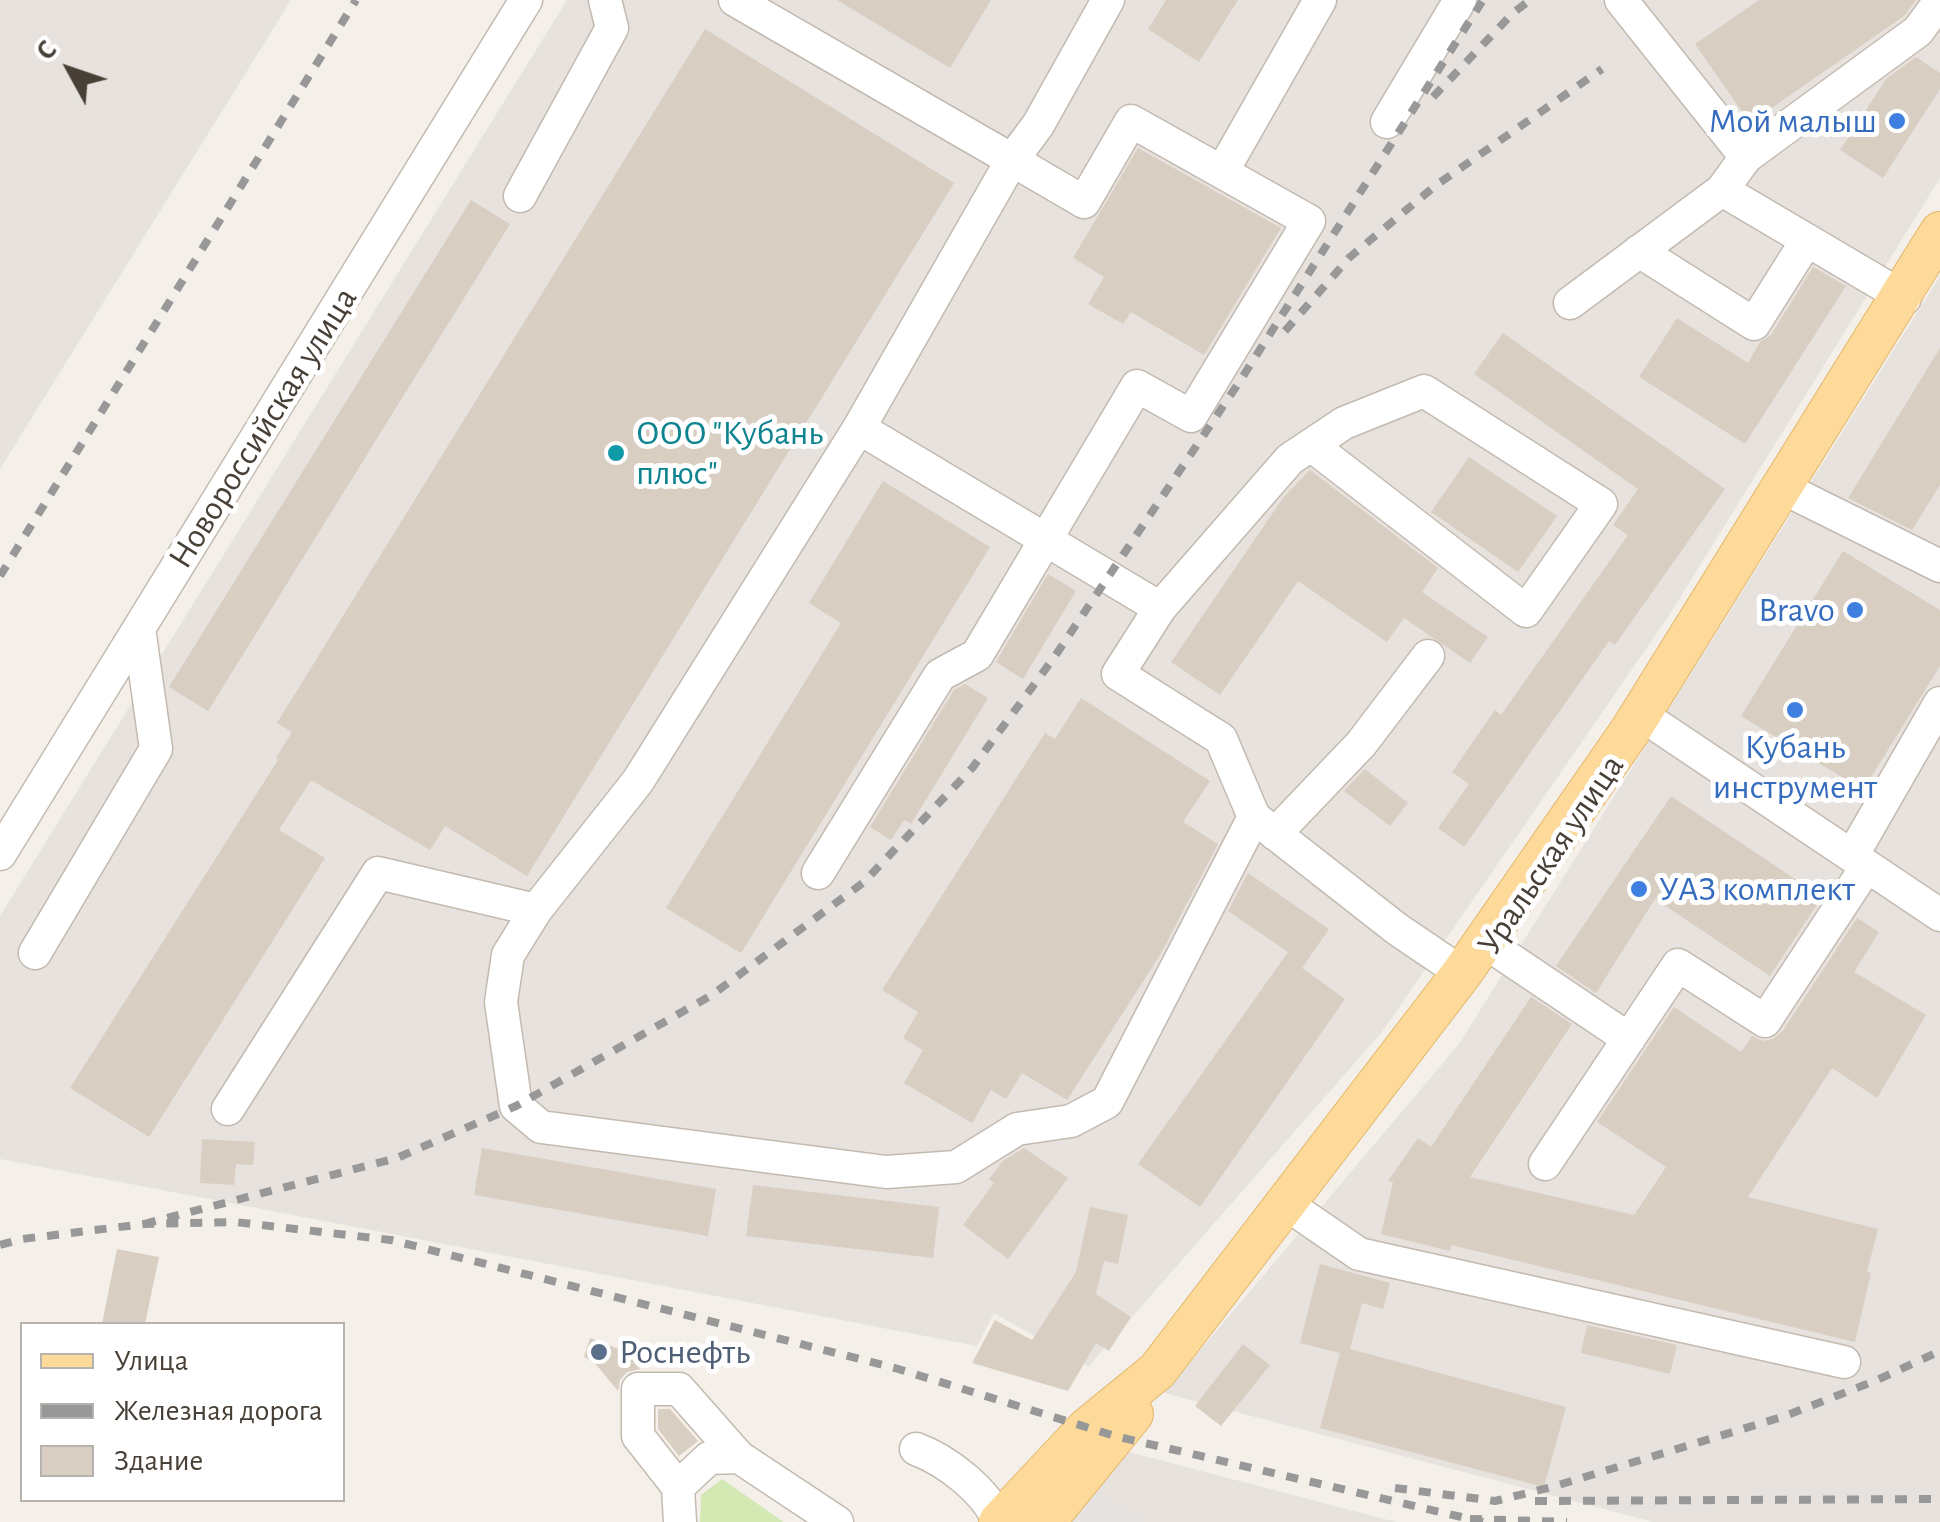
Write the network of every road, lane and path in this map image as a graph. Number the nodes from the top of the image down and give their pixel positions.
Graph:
1 (526, 0) edge
2 (606, 0) edge
3 (735, 0) edge
4 (1108, 0) edge
5 (1320, 0) edge
6 (1460, 0) edge
7 (1620, 0) edge
8 (1940, 0) edge
9 (1387, 122) dead end
10 (1746, 157) junction
11 (1012, 160) junction
12 (1222, 172) junction
13 (1722, 190) junction
14 (520, 196) dead end
15 (1940, 232) edge
16 (1807, 240) junction
17 (1940, 242) edge
18 (1639, 251) junction
19 (1903, 297) junction
20 (1570, 303) dead end
21 (859, 428) junction
22 (1311, 445) junction
23 (1787, 490) junction
24 (1047, 541) junction
25 (1940, 566) edge
26 (1160, 608) junction
27 (139, 628) junction
28 (1428, 656) dead end
29 (1940, 704) edge
30 (1643, 716) junction
31 (1265, 826) junction
32 (0, 854) edge
33 (1860, 861) junction
34 (818, 873) dead end
35 (536, 910) junction
36 (1940, 915) edge
37 (35, 954) dead end
38 (1476, 959) junction
39 (1629, 1038) junction
40 (228, 1109) dead end
41 (1545, 1164) dead end
42 (1289, 1206) junction
43 (1844, 1362) dead end
44 (916, 1450) dead end
45 (740, 1457) junction
46 (678, 1487) junction
47 (680, 1522) edge
48 (837, 1522) edge
49 (999, 1522) edge
50 (1044, 1522) edge

1 - 27 street, Новороссийская улица
2 - 14 street
3 - 11 street
4 - 11 street
5 - 12 street
6 - 9 street
7 - 10 street
8 - 10 street
10 - 13 street
11 - 12 street
11 - 21 street
12 - 24 street
13 - 16 street
13 - 18 street
15 - 19 main road, Уральская улица
16 - 18 street
16 - 19 street
17 - 19 main road, Уральская улица
18 - 20 street
19 - 23 main road, Уральская улица
19 - 30 main road, Уральская улица
21 - 24 street
21 - 35 street
22 - 22 street
22 - 26 street
23 - 25 street
23 - 30 main road, Уральская улица
24 - 26 street
24 - 34 street
26 - 31 street
27 - 32 street, Новороссийская улица
27 - 37 street
28 - 31 street
29 - 33 street
30 - 33 street
30 - 38 main road, Уральская улица
31 - 35 street
31 - 38 street
33 - 36 street
33 - 39 street
35 - 40 street
38 - 39 street
38 - 42 main road, Уральская улица
39 - 41 street
42 - 43 street
42 - 49 main road, Уральская улица
42 - 50 main road, Уральская улица
44 - 49 street
45 - 46 street
45 - 46 street
45 - 48 street
46 - 47 street

